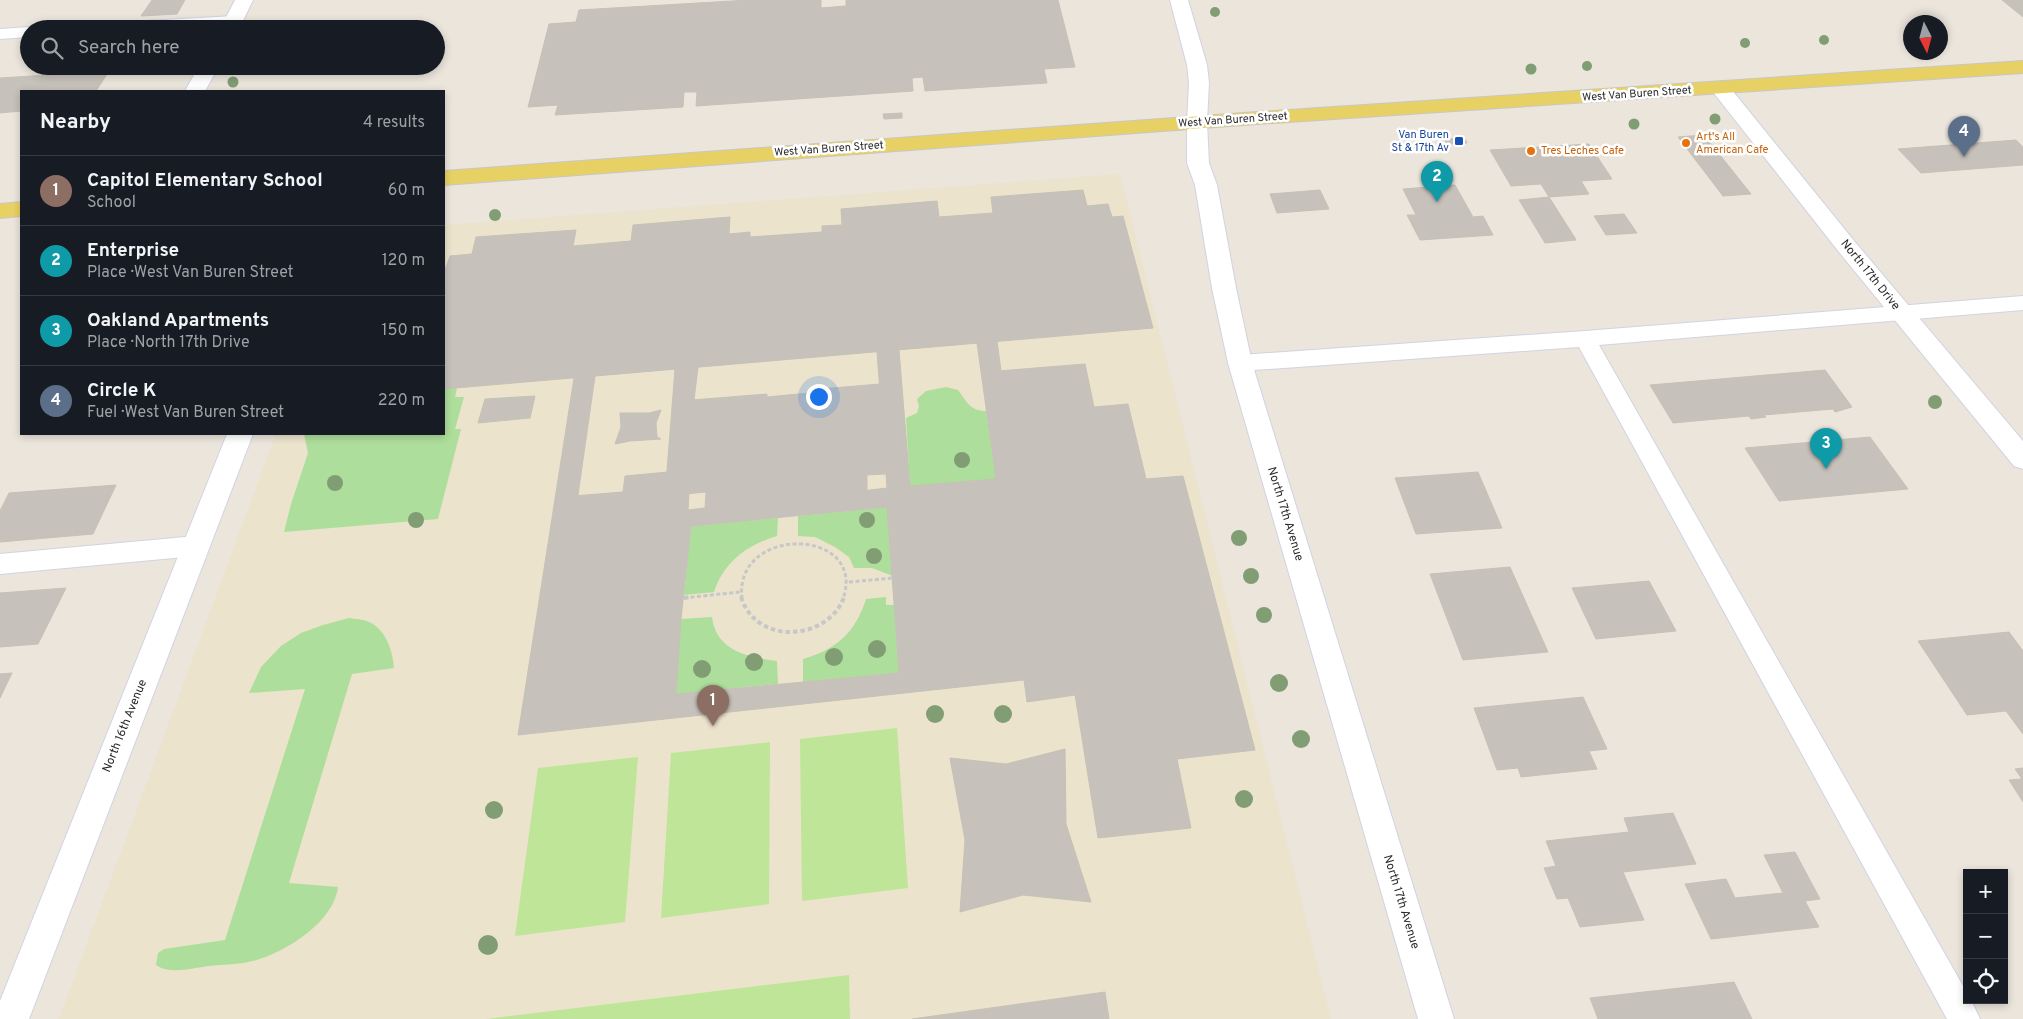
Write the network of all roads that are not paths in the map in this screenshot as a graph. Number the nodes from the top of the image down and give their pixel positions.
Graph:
1 (244, 0) edge
2 (1179, 0) edge
3 (234, 20) edge
4 (20, 33) edge
5 (0, 34) edge
6 (2023, 67) edge
7 (204, 75) edge
8 (1720, 88) junction
9 (197, 90) edge
10 (1197, 122) junction
11 (445, 178) edge
12 (20, 209) edge
13 (0, 211) edge
14 (2023, 303) edge
15 (1902, 313) junction
16 (1584, 339) junction
17 (1240, 363) junction
18 (240, 435) edge
19 (2023, 459) edge
20 (196, 546) junction
21 (0, 564) edge
22 (11, 1019) edge
23 (1436, 1019) edge
24 (1964, 1019) edge

1 - 3 street
2 - 10 street, North 17th Avenue
4 - 5 lane
6 - 8 main road, West Van Buren Street
7 - 9 street
8 - 10 main road, West Van Buren Street
8 - 15 street, North 17th Drive
10 - 11 main road, West Van Buren Street
10 - 17 street, North 17th Avenue
12 - 13 main road
14 - 15 lane
15 - 16 lane
15 - 19 street, North 17th Drive
16 - 17 lane
16 - 24 lane
17 - 23 street, North 17th Avenue
18 - 20 street, North 16th Avenue
20 - 21 lane
20 - 22 street, North 16th Avenue

